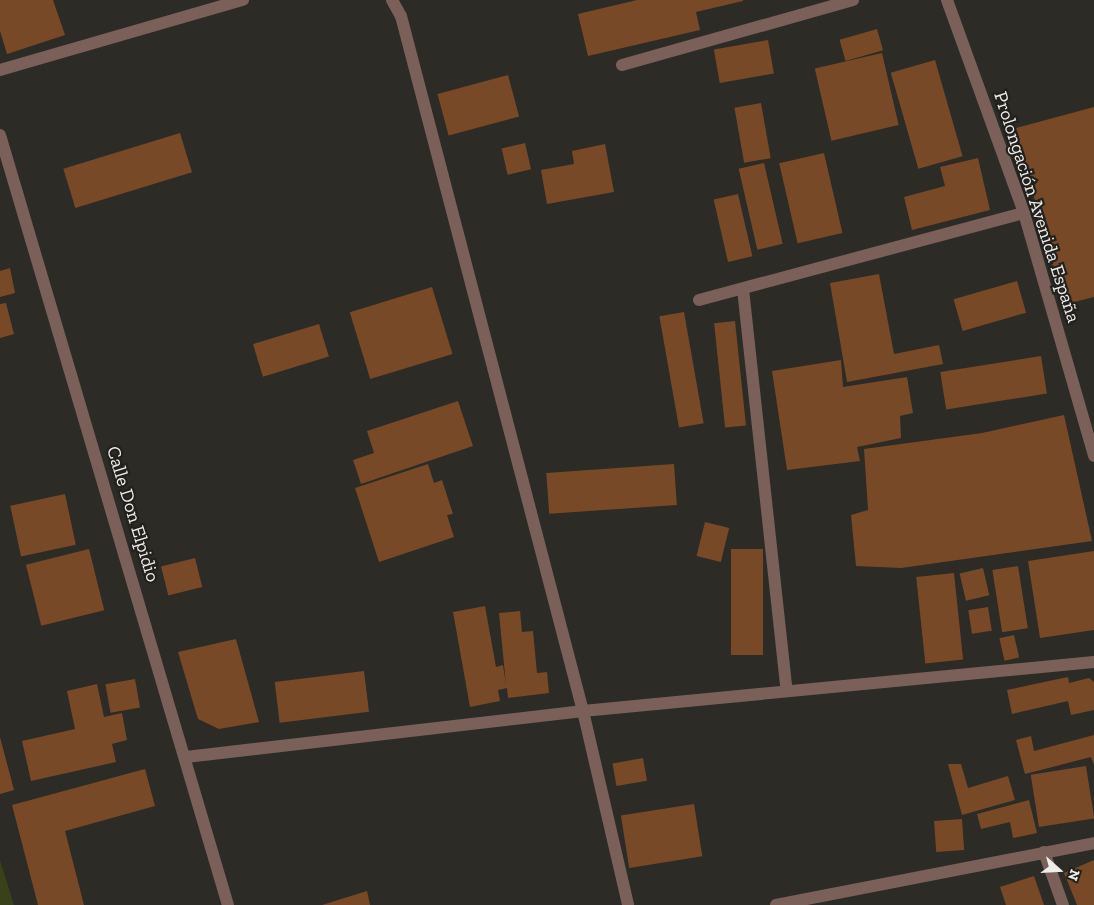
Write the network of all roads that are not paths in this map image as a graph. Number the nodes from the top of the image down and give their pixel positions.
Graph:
1 (243, 0) edge
2 (392, 0) edge
3 (853, 0) edge
4 (947, 0) edge
5 (622, 64) dead end
6 (0, 70) edge
7 (0, 135) edge
8 (1024, 213) junction
9 (743, 289) junction
10 (699, 300) dead end
11 (1094, 456) edge
12 (1094, 662) edge
13 (787, 691) junction
14 (583, 711) junction
15 (186, 758) junction
16 (1094, 842) edge
17 (1044, 852) junction
18 (228, 905) edge
19 (628, 905) edge
20 (776, 905) edge
21 (1063, 905) edge

1 - 6 street
2 - 14 street
3 - 5 street
4 - 8 street, Prolongación Avenida España
7 - 15 street, Calle Don Elpidio
8 - 9 street
8 - 11 street, Prolongación Avenida España
9 - 10 street
9 - 13 street
12 - 13 street
13 - 14 street
14 - 15 street
14 - 19 street
15 - 18 street, Calle Don Elpidio
16 - 17 street
17 - 20 street
17 - 21 street

